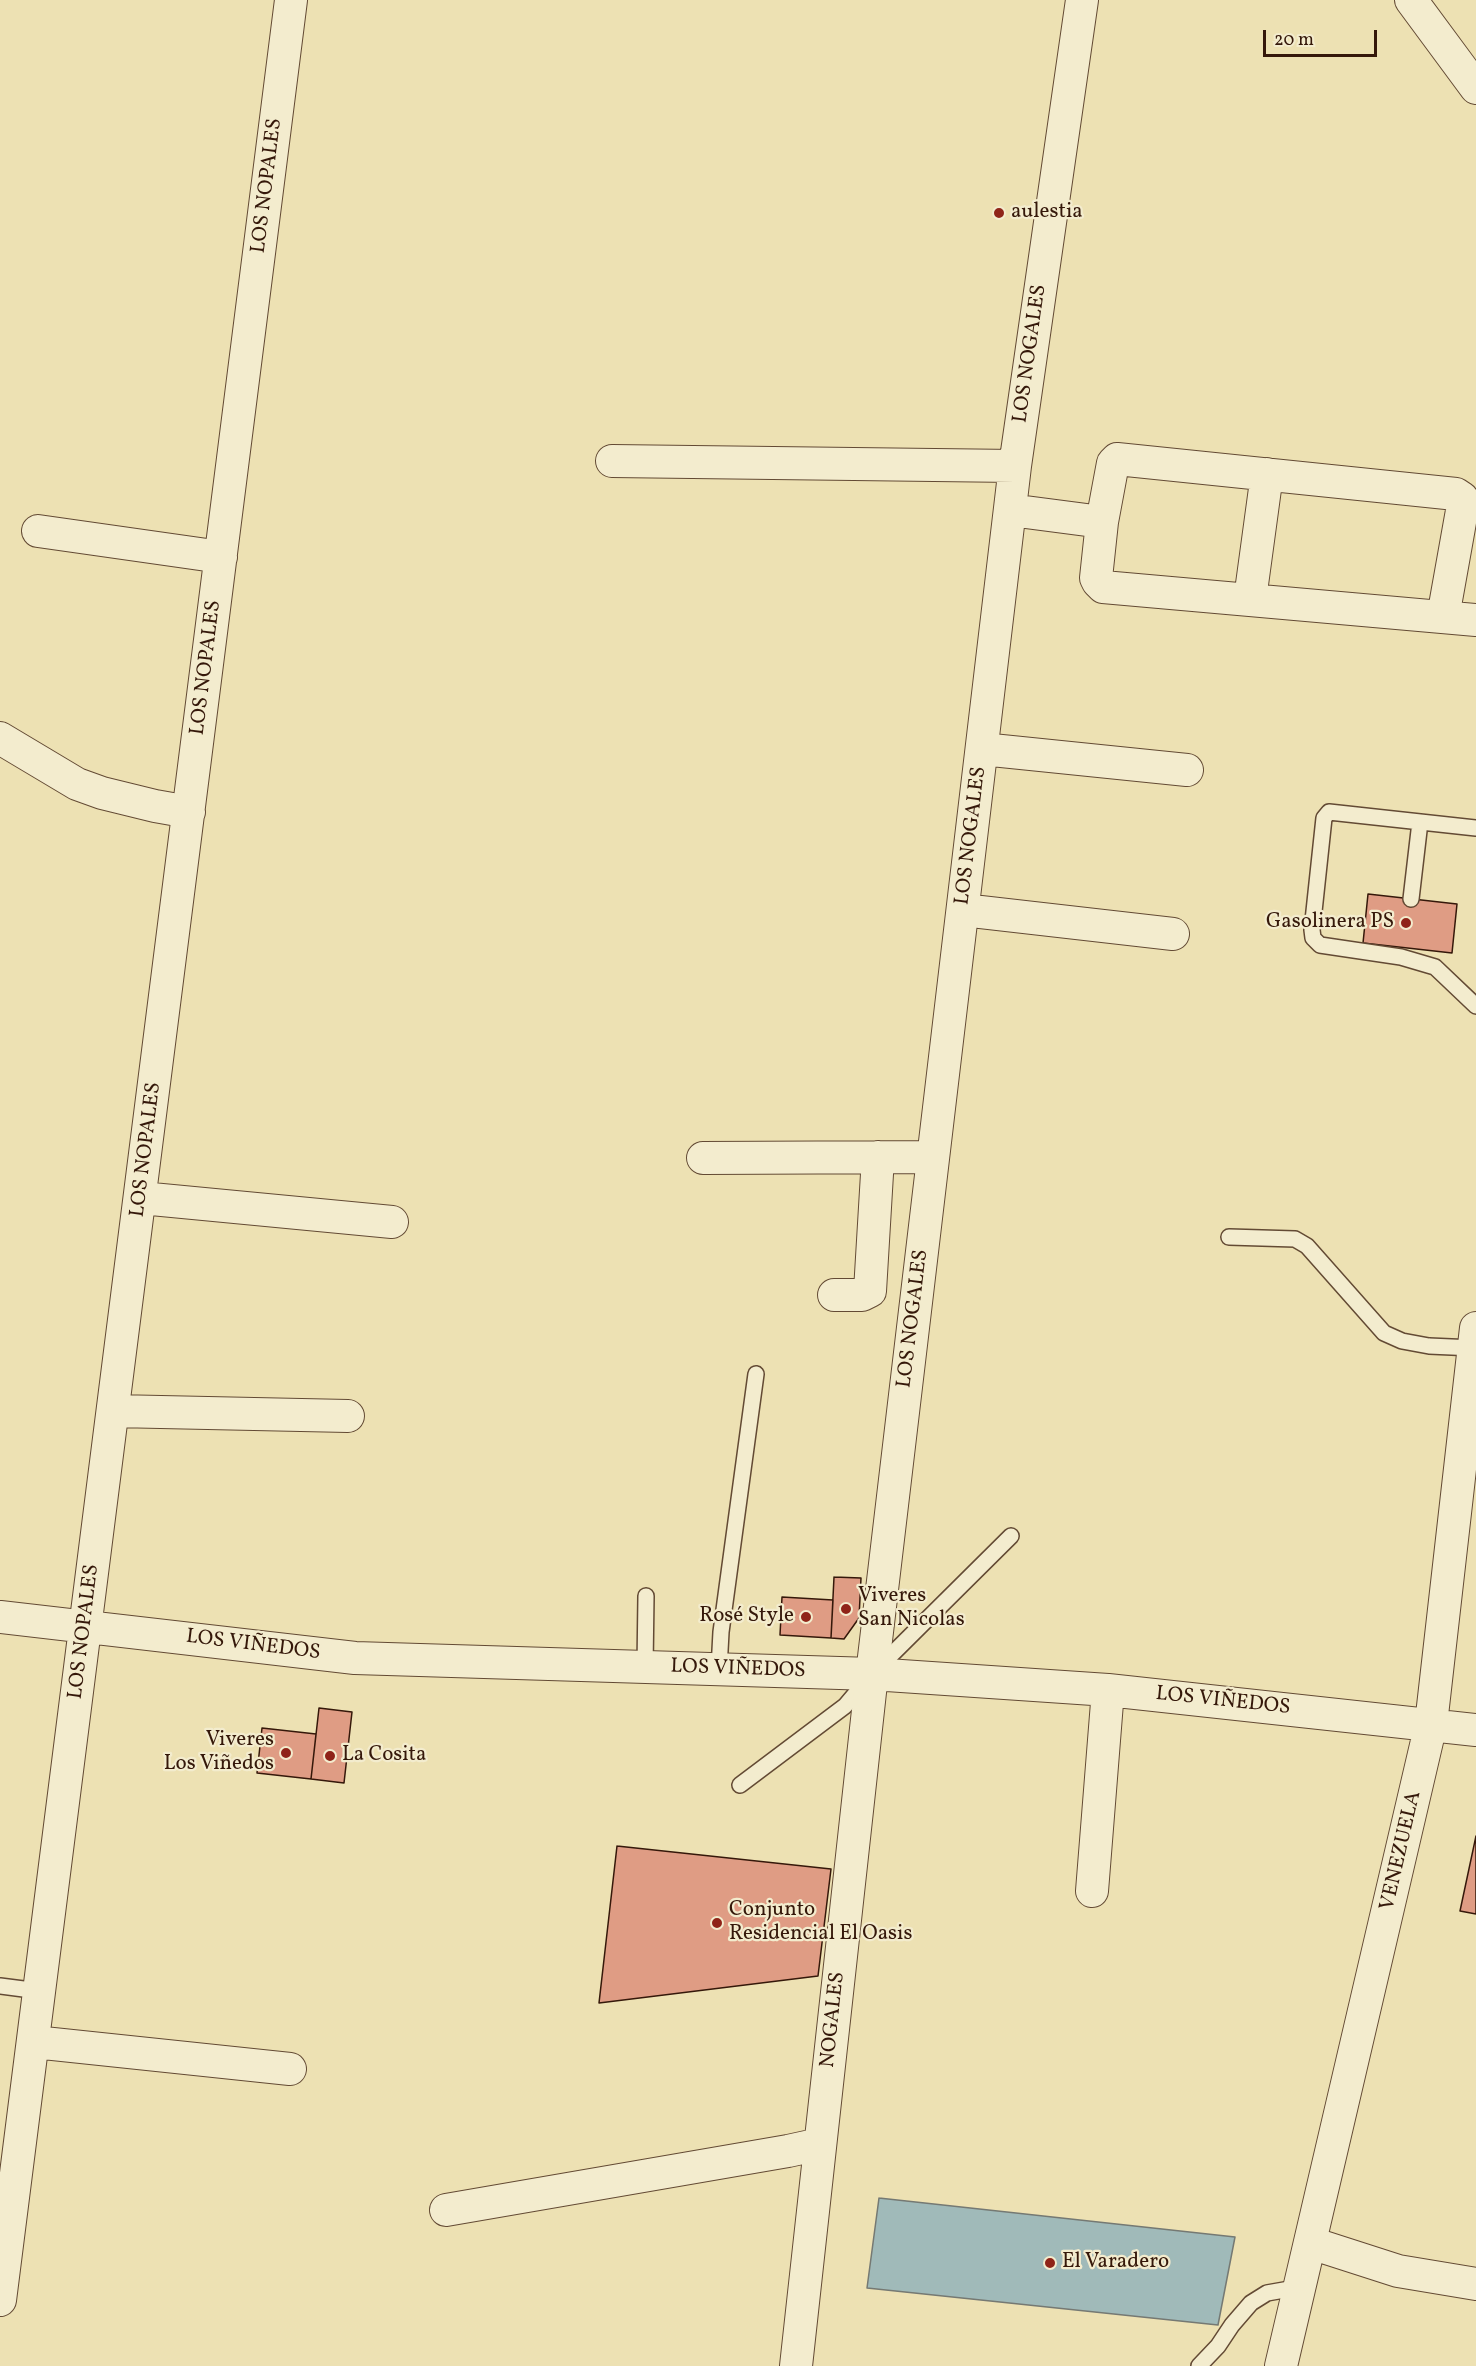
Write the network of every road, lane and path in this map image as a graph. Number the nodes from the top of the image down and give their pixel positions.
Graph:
1 (291, 0) edge
2 (1082, 0) edge
3 (1411, 0) edge
4 (1476, 88) edge
5 (612, 461) dead end
6 (1015, 466) junction
7 (1267, 474) junction
8 (1010, 510) junction
9 (1102, 522) junction
10 (38, 531) dead end
11 (221, 557) junction
12 (1250, 599) junction
13 (1443, 617) junction
14 (1476, 620) edge
15 (0, 738) edge
16 (982, 749) junction
17 (1187, 770) dead end
18 (189, 812) junction
19 (1420, 822) junction
20 (1476, 828) edge
21 (1410, 899) dead end
22 (963, 910) junction
23 (1173, 934) dead end
24 (1476, 1006) edge
25 (878, 1157) junction
26 (933, 1157) junction
27 (703, 1158) dead end
28 (141, 1198) junction
29 (392, 1222) dead end
30 (1229, 1237) dead end
31 (834, 1295) dead end
32 (1475, 1338) edge
33 (756, 1374) dead end
34 (114, 1412) junction
35 (348, 1416) dead end
36 (1011, 1536) dead end
37 (646, 1596) dead end
38 (0, 1617) edge
39 (86, 1625) junction
40 (645, 1667) junction
41 (719, 1670) junction
42 (872, 1674) junction
43 (1108, 1690) junction
44 (1431, 1724) junction
45 (1476, 1730) edge
46 (740, 1785) dead end
47 (1092, 1891) dead end
48 (0, 1986) edge
49 (39, 1991) junction
50 (34, 2042) junction
51 (290, 2069) dead end
52 (820, 2144) junction
53 (446, 2210) dead end
54 (1311, 2243) junction
55 (1476, 2284) edge
56 (1300, 2287) junction
57 (0, 2300) edge
58 (796, 2366) edge
59 (1199, 2366) edge
60 (1281, 2366) edge

1 - 11 street, LOS NOPALES
2 - 6 street, LOS NOGALES
3 - 4 street
5 - 6 street
6 - 8 street, LOS NOGALES
7 - 9 street
7 - 12 street
7 - 13 street
8 - 9 street
8 - 16 street, LOS NOGALES
9 - 12 street
10 - 11 street
11 - 18 street, LOS NOPALES
12 - 13 street
13 - 14 street
15 - 18 street
16 - 17 street
16 - 22 street, LOS NOGALES
18 - 28 street, LOS NOPALES
19 - 20 lane
19 - 21 lane
19 - 24 lane
22 - 23 street
22 - 26 street, LOS NOGALES
25 - 26 street
25 - 27 street
25 - 31 street
26 - 42 street, LOS NOGALES
28 - 29 street
28 - 34 street, LOS NOPALES
30 - 32 lane
32 - 44 street, VENEZUELA
33 - 41 lane
34 - 35 street
34 - 39 street, LOS NOPALES
36 - 42 lane
37 - 40 lane
38 - 39 street, LOS VIÑEDOS
39 - 40 street, LOS VIÑEDOS
39 - 49 street, LOS NOPALES
40 - 41 street, LOS VIÑEDOS
41 - 42 street, LOS VIÑEDOS
42 - 43 street, LOS VIÑEDOS
42 - 46 lane
42 - 52 street, NOGALES
43 - 44 street, LOS VIÑEDOS
43 - 47 street
44 - 45 street, LOS VIÑEDOS
44 - 54 street, VENEZUELA
48 - 49 lane
49 - 50 street, LOS NOPALES
50 - 51 street
50 - 57 street, LOS NOPALES
52 - 53 street
52 - 58 street, NOGALES
54 - 55 street
54 - 56 street, VENEZUELA
56 - 59 lane
56 - 60 street, VENEZUELA

